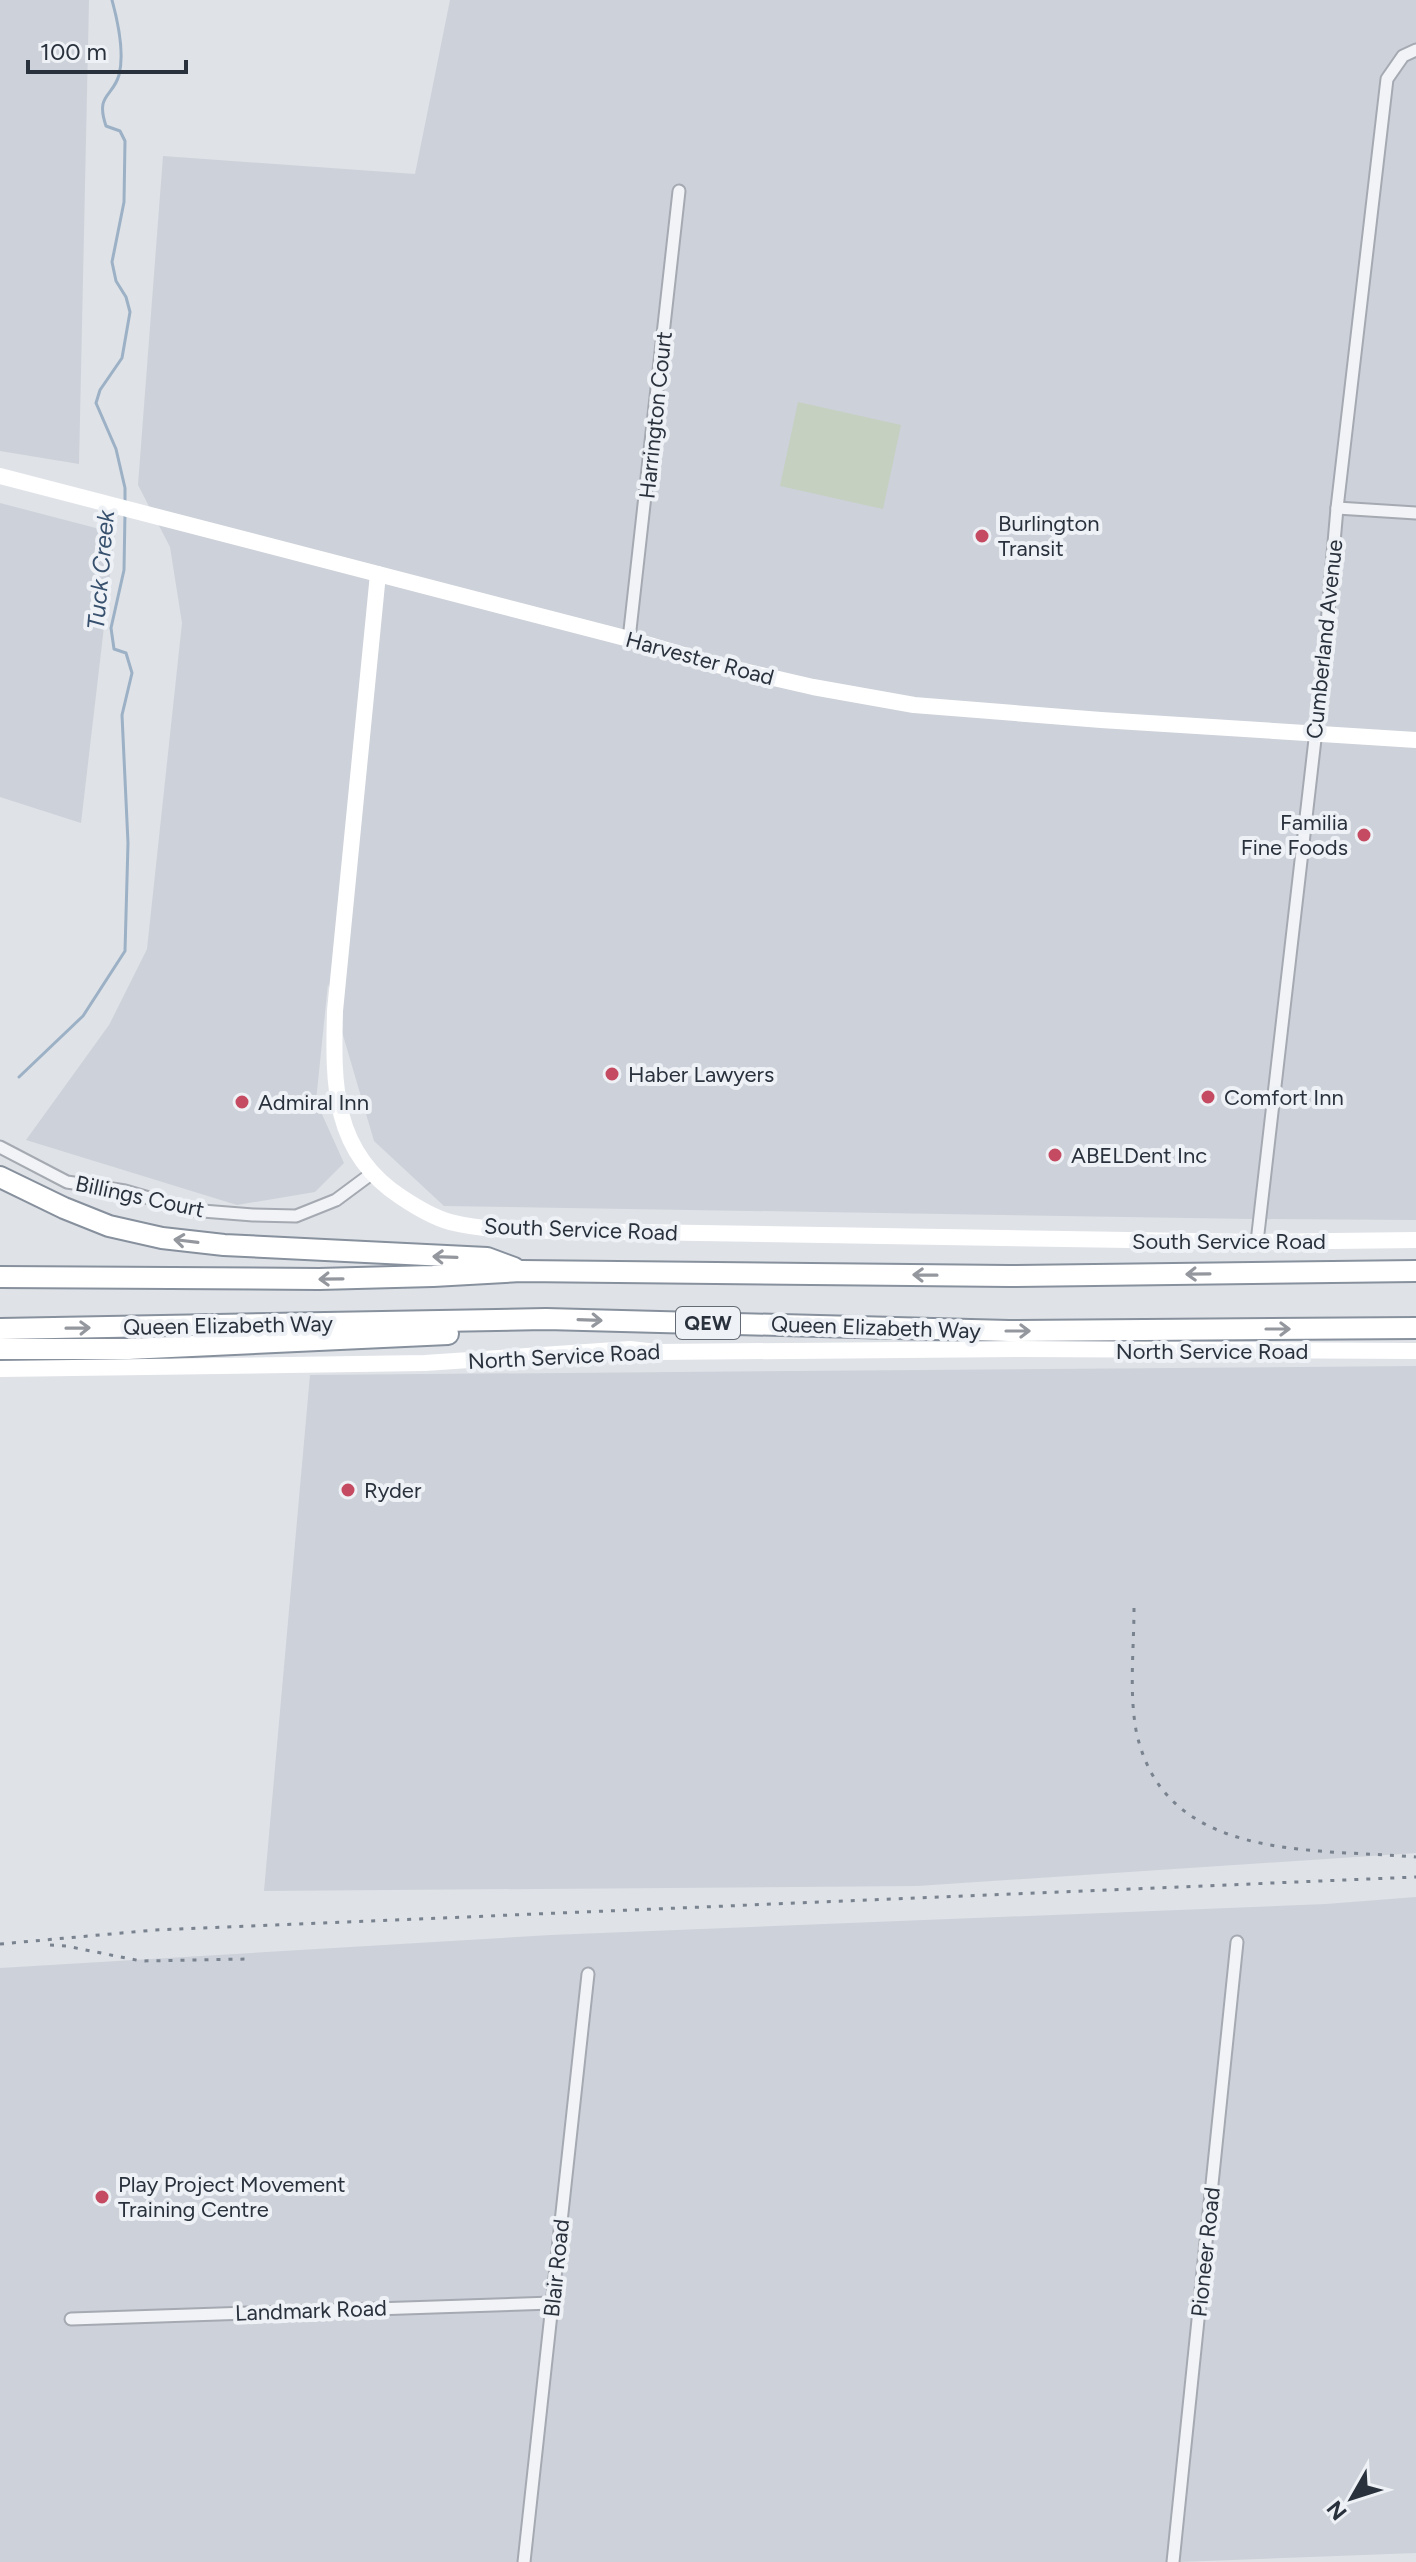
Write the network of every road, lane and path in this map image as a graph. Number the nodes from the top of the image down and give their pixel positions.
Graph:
1 (1416, 50) edge
2 (679, 191) dead end
3 (0, 476) edge
4 (1337, 508) junction
5 (1416, 513) edge
6 (378, 574) junction
7 (629, 639) junction
8 (1314, 734) junction
9 (1416, 740) edge
10 (0, 1147) edge
11 (371, 1174) junction
12 (0, 1177) edge
13 (1416, 1240) edge
14 (1257, 1242) junction
15 (521, 1271) junction
16 (1416, 1271) edge
17 (0, 1277) edge
18 (546, 1319) junction
19 (1416, 1328) edge
20 (0, 1329) edge
21 (0, 1349) edge
22 (1416, 1351) edge
23 (0, 1369) edge
24 (1237, 1942) dead end
25 (588, 1974) dead end
26 (552, 2303) junction
27 (71, 2319) dead end
28 (524, 2562) edge
29 (1173, 2562) edge

1 - 4 street, Cumberland Avenue
2 - 7 street, Harrington Court
3 - 6 street, Harvester Road
4 - 5 street
4 - 8 street, Cumberland Avenue
6 - 7 street, Harvester Road
6 - 11 street, South Service Road
7 - 8 street, Harvester Road
8 - 9 street, Harvester Road
8 - 14 street, Cumberland Avenue
10 - 11 street, Billings Court
11 - 14 street, South Service Road
15 -> 12 highway
13 - 14 street, South Service Road
16 -> 15 highway, Queen Elizabeth Way
15 -> 17 highway, Queen Elizabeth Way
18 -> 19 highway, Queen Elizabeth Way / QEW
20 -> 18 highway, Queen Elizabeth Way / QEW
18 - 21 highway
22 - 23 street, North Service Road
24 - 29 street, Pioneer Road
25 - 26 street, Blair Road
26 - 27 street, Landmark Road
26 - 28 street, Blair Road

